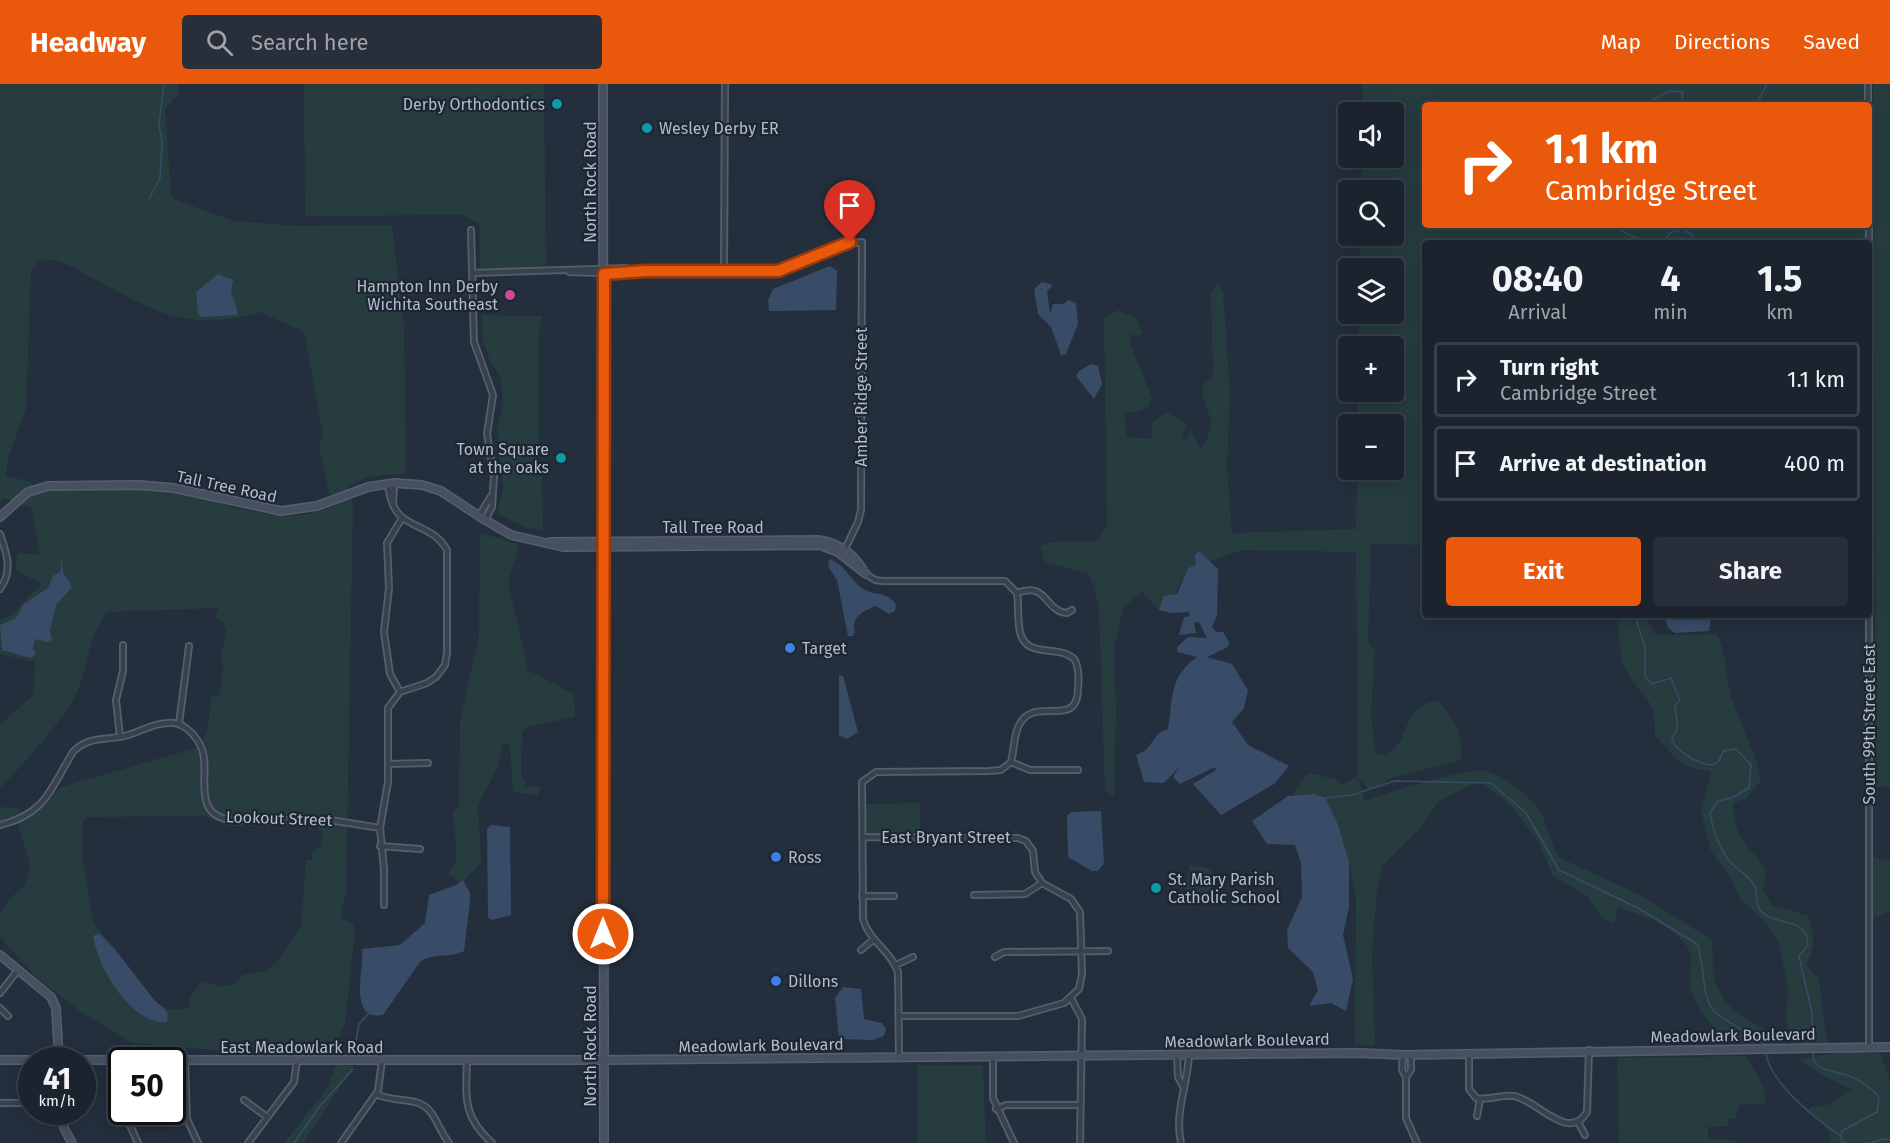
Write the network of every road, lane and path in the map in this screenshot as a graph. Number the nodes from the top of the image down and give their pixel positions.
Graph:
1 (603, 84) edge
2 (724, 84) edge
3 (1868, 84) edge
4 (1868, 102) edge
5 (471, 230) dead end
6 (724, 270) junction
7 (604, 272) junction
8 (472, 273) junction
9 (391, 483) junction
10 (0, 517) edge
11 (402, 518) junction
12 (482, 518) junction
13 (0, 534) edge
14 (1, 543) edge
15 (603, 544) junction
16 (844, 549) junction
17 (866, 574) junction
18 (0, 589) edge
19 (1017, 593) junction
20 (1072, 610) dead end
21 (1869, 618) edge
22 (123, 645) dead end
23 (189, 646) dead end
24 (399, 692) junction
25 (179, 724) junction
26 (120, 737) junction
27 (1011, 762) junction
28 (428, 763) dead end
29 (388, 764) junction
30 (1078, 770) dead end
31 (0, 825) edge
32 (380, 828) junction
33 (862, 837) junction
34 (1034, 840) dead end
35 (1028, 844) junction
36 (380, 846) junction
37 (420, 849) dead end
38 (1042, 883) junction
39 (974, 895) dead end
40 (862, 896) junction
41 (894, 896) dead end
42 (384, 905) dead end
43 (873, 939) junction
44 (861, 950) dead end
45 (1082, 951) junction
46 (1107, 951) dead end
47 (0, 955) edge
48 (913, 957) dead end
49 (995, 957) dead end
50 (896, 965) junction
51 (18, 970) junction
52 (0, 993) edge
53 (1071, 998) junction
54 (0, 1008) edge
55 (8, 1016) dead end
56 (898, 1016) junction
57 (58, 1047) edge
58 (1869, 1047) junction
59 (1890, 1047) edge
60 (1588, 1050) junction
61 (1469, 1053) junction
62 (1177, 1054) junction
63 (1189, 1054) junction
64 (1402, 1054) junction
65 (1411, 1054) junction
66 (1082, 1055) junction
67 (993, 1056) junction
68 (899, 1057) junction
69 (0, 1060) edge
70 (18, 1060) edge
71 (186, 1060) edge
72 (297, 1060) junction
73 (382, 1060) junction
74 (467, 1060) junction
75 (603, 1060) junction
76 (1406, 1077) junction
77 (186, 1088) edge
78 (1184, 1088) junction
79 (376, 1094) junction
80 (1480, 1099) junction
81 (244, 1100) dead end
82 (0, 1103) edge
83 (18, 1103) edge
84 (1080, 1105) junction
85 (996, 1109) junction
86 (1477, 1116) dead end
87 (267, 1117) junction
88 (1578, 1122) junction
89 (63, 1125) edge
90 (130, 1125) edge
91 (1585, 1135) dead end
92 (343, 1142) edge
93 (72, 1143) edge
94 (138, 1143) edge
95 (198, 1143) edge
96 (248, 1143) edge
97 (448, 1143) edge
98 (492, 1143) edge
99 (604, 1143) edge
100 (1014, 1143) edge
101 (1080, 1143) edge
102 (1181, 1143) edge
103 (1417, 1143) edge

1 - 7 street, North Rock Road
2 - 6 street
3 - 4 street
5 - 8 street
6 - 7 street
6 - 16 street, Amber Ridge Street
7 - 8 street
7 - 15 street, North Rock Road
8 - 12 street
9 - 10 street, Tall Tree Road
9 - 11 street
9 - 12 street, Tall Tree Road
11 - 24 street
11 - 24 street
12 - 15 street, Tall Tree Road
13 - 14 street
14 - 18 street
15 - 16 street, Tall Tree Road
15 - 17 street, Tall Tree Road
15 - 75 street, North Rock Road
16 - 17 street
17 - 19 street, Tall Tree Road
19 - 20 street
19 - 27 street
21 - 58 street, South 99th Street East
22 - 26 street
23 - 25 street
24 - 29 street
25 - 26 street
25 - 32 street, Lookout Street
26 - 31 street
27 - 30 street
27 - 33 street
28 - 29 street
29 - 32 street
32 - 36 street
33 - 35 street, East Bryant Street
33 - 40 street
34 - 35 street
35 - 38 street
36 - 37 street
36 - 42 street
38 - 39 street
38 - 45 street
40 - 41 street
40 - 43 street
43 - 44 street
43 - 50 street
45 - 46 street
45 - 49 street
45 - 53 street
47 - 51 street
48 - 50 street
50 - 56 street
51 - 52 street
51 - 57 street
53 - 56 street
53 - 66 street
54 - 55 street
56 - 68 street
58 - 59 street, Meadowlark Boulevard
58 - 60 street, Meadowlark Boulevard
60 - 61 street, Meadowlark Boulevard
60 - 88 street
61 - 65 street, Meadowlark Boulevard
61 - 80 street
62 - 63 street, Meadowlark Boulevard
62 - 66 street, Meadowlark Boulevard
62 - 78 street
63 - 64 street, Meadowlark Boulevard
63 - 78 street
64 - 65 street, Meadowlark Boulevard
64 - 76 street
65 - 76 street
66 - 67 street, Meadowlark Boulevard
66 - 84 street
67 - 68 street, Meadowlark Boulevard
67 - 85 street
68 - 75 street, Meadowlark Boulevard
69 - 70 street, East Meadowlark Road
71 - 72 street, East Meadowlark Road
72 - 73 street, East Meadowlark Road
72 - 87 street
73 - 74 street, East Meadowlark Road
73 - 79 street
74 - 75 street, East Meadowlark Road
74 - 98 street
75 - 99 street, North Rock Road
76 - 103 street
77 - 95 street
78 - 102 street
79 - 92 street
79 - 97 street
80 - 86 street
80 - 88 street
81 - 87 street
82 - 83 street
84 - 85 street
84 - 101 street
85 - 100 street
87 - 96 street
88 - 91 street
89 - 93 street
90 - 94 street

